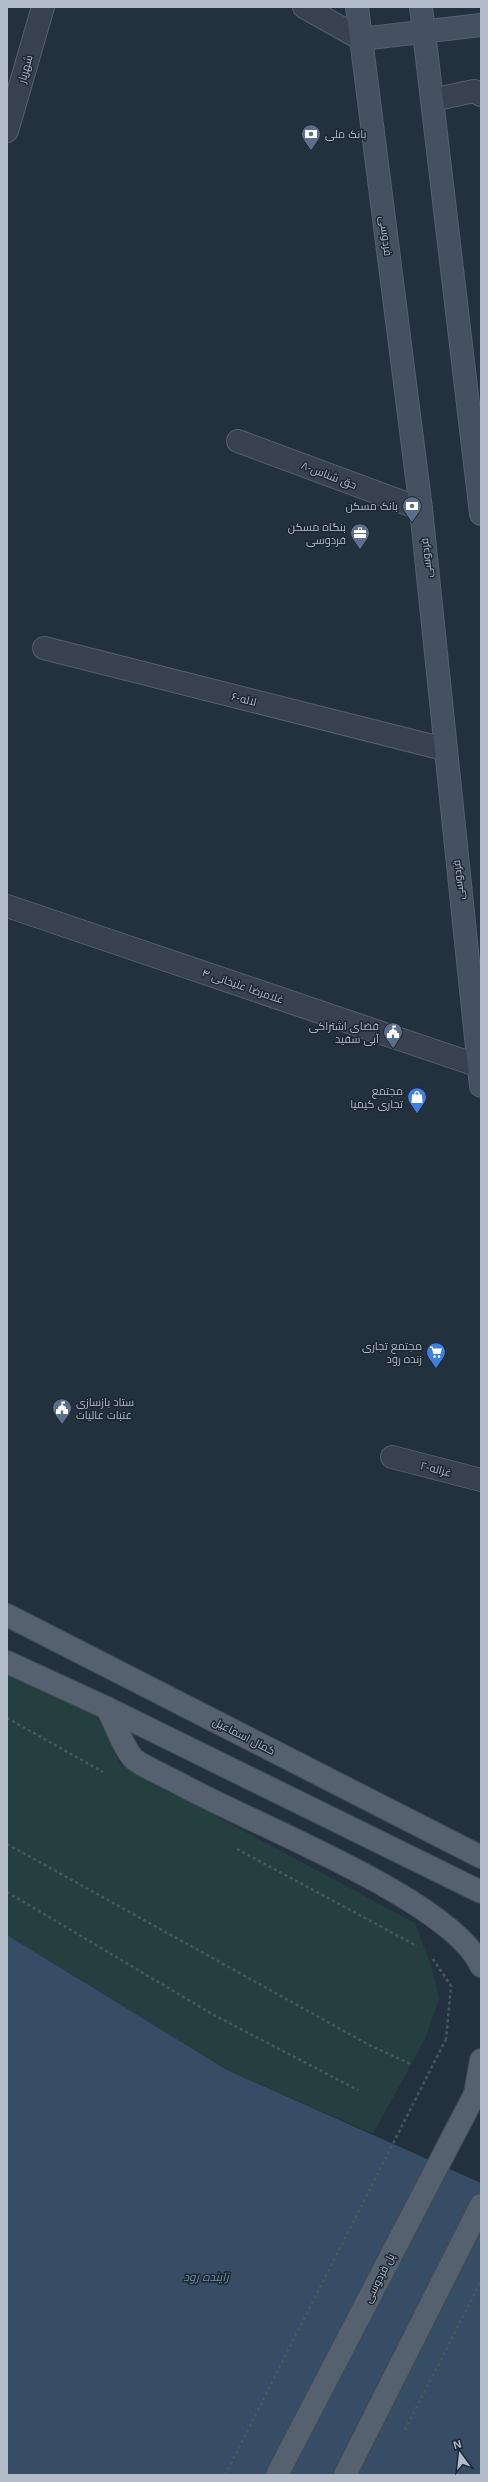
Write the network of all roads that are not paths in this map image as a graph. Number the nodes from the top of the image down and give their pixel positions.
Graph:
1 (43, 7) edge
2 (304, 7) edge
3 (357, 7) edge
4 (421, 7) edge
5 (481, 25) edge
6 (424, 31) junction
7 (361, 39) junction
8 (481, 95) edge
9 (432, 100) junction
10 (7, 132) edge
11 (238, 441) dead end
12 (421, 509) junction
13 (481, 514) edge
14 (44, 648) dead end
15 (444, 749) junction
16 (7, 906) edge
17 (480, 1073) edge
18 (392, 1457) dead end
19 (481, 1480) edge
20 (7, 1615) edge
21 (7, 1662) edge
22 (107, 1708) junction
23 (481, 1856) edge
24 (481, 1892) edge
25 (481, 1966) edge
26 (481, 2060) edge
27 (478, 2088) edge
28 (481, 2205) edge
29 (277, 2475) edge
30 (345, 2475) edge

1 - 10 street, شهریار
2 - 7 street
3 - 7 main road, فردوسی
4 - 6 main road
5 - 6 main road
6 - 7 main road
6 - 9 main road
7 - 12 main road, فردوسی
8 - 9 street
9 - 13 main road
11 - 12 street, ۸-حق شناس
12 - 15 main road, فردوسی
14 - 15 street, ۶-لاله
15 - 17 main road, فردوسی
16 - 17 street, ۴ غلامرضا علیخانی
18 - 19 street, ۲-غزاله
20 - 23 main road, کمال اسماعیل
21 - 22 main road
22 - 24 main road
22 - 25 main road
26 - 27 main road, پل فردوسی
27 - 29 main road, پل فردوسی, bridge
28 - 30 main road

